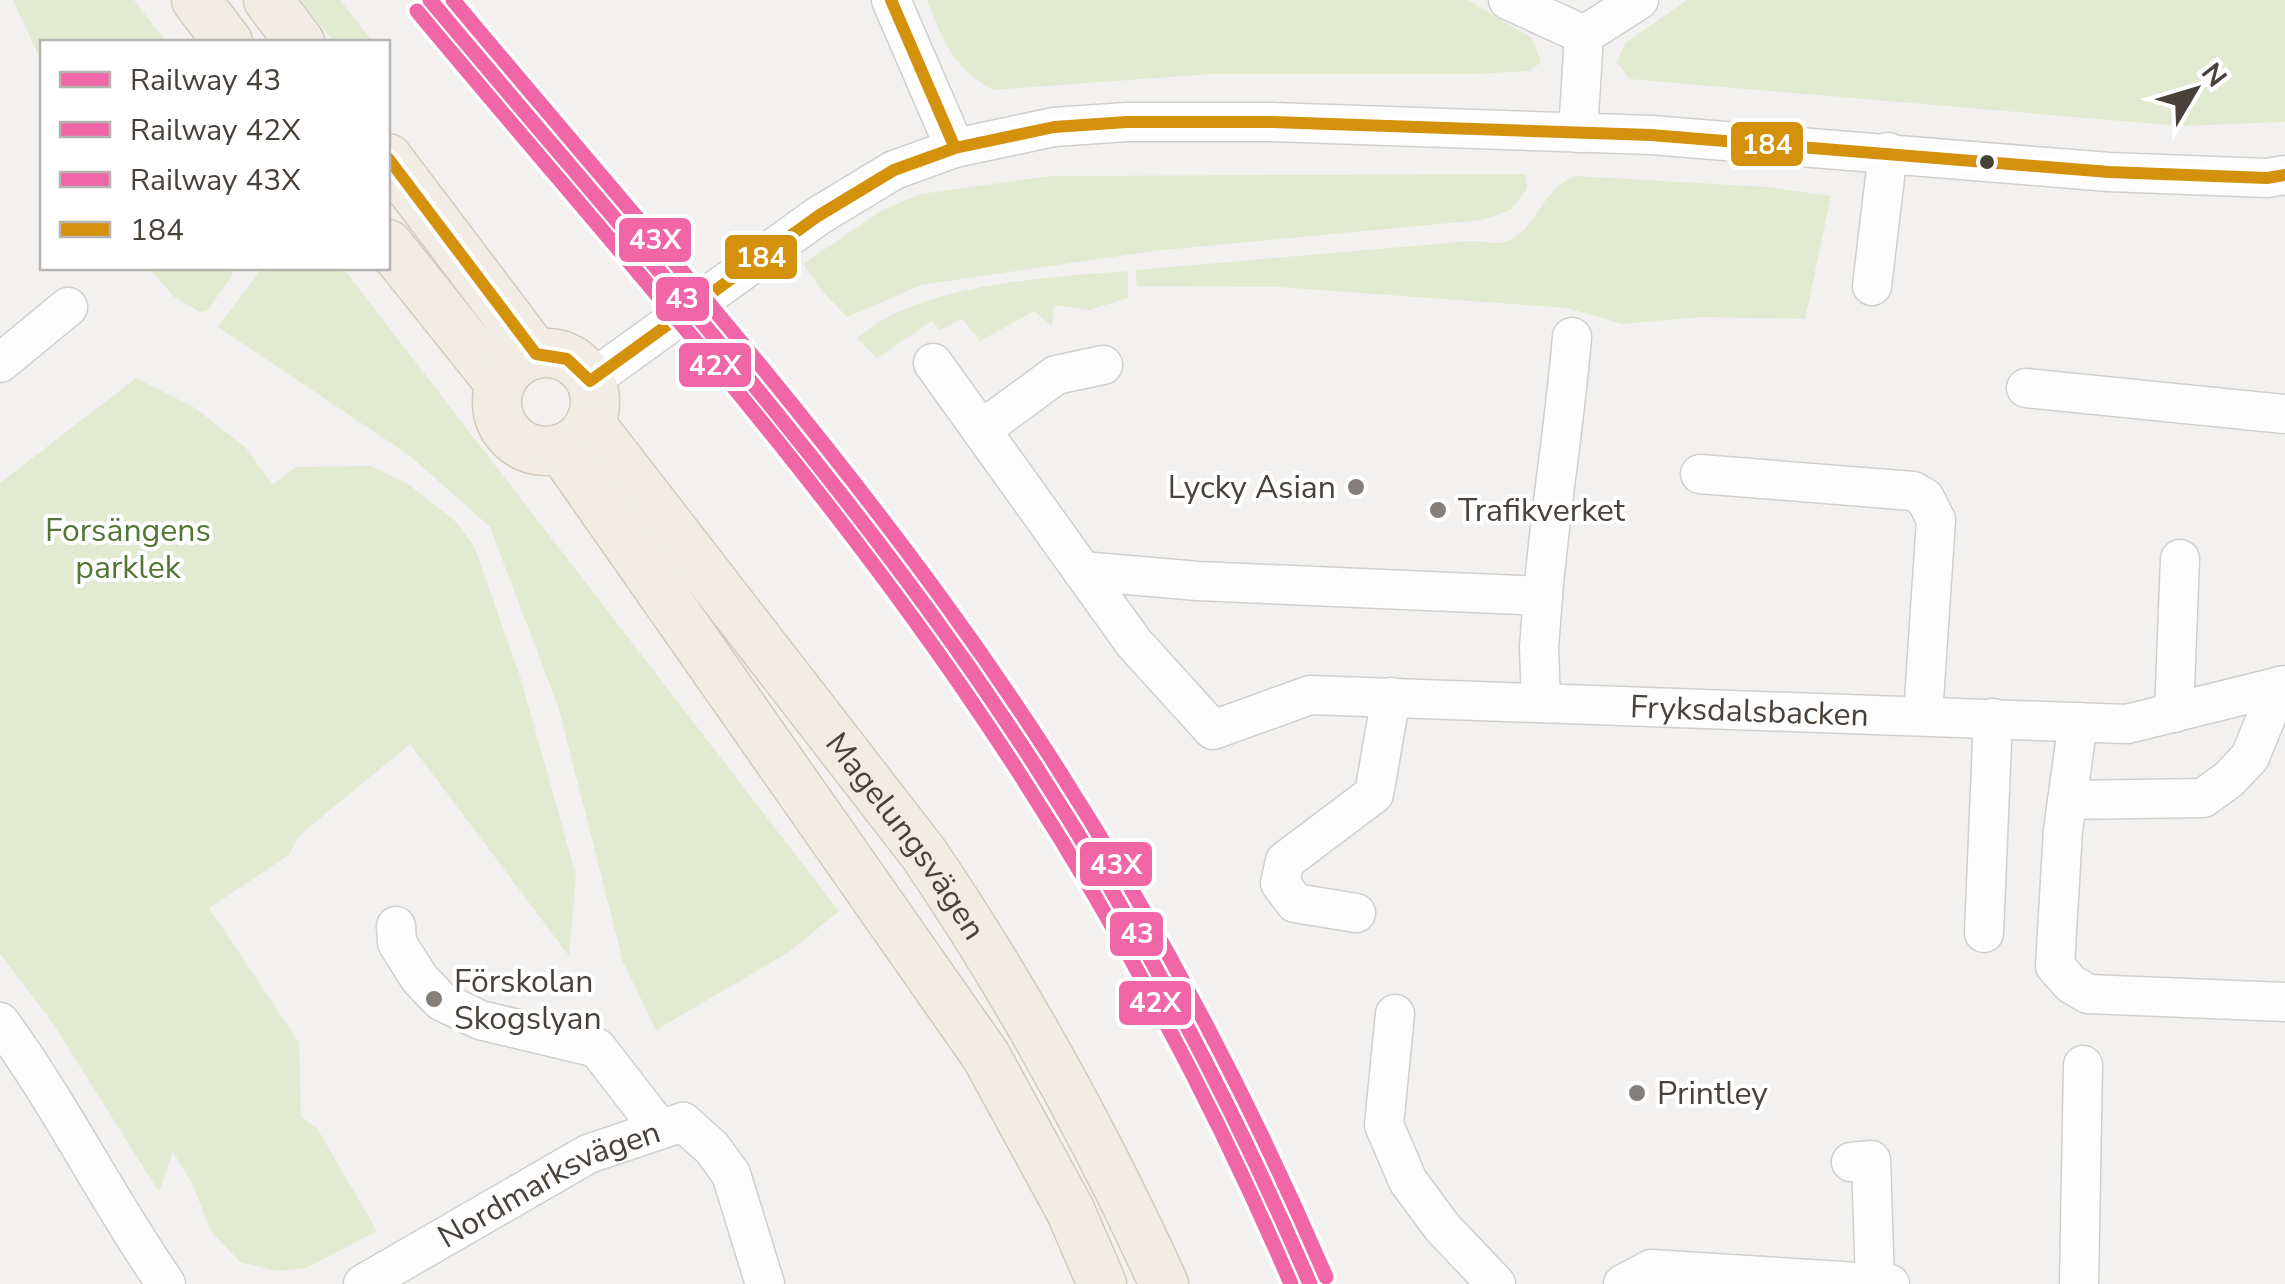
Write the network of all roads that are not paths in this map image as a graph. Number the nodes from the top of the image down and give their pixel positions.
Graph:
1 (196, 0) edge
2 (268, 0) edge
3 (891, 0) edge
4 (1508, 0) edge
5 (1640, 0) edge
6 (1584, 35) junction
7 (226, 40) edge
8 (298, 40) edge
9 (1578, 132) junction
10 (955, 148) junction
11 (1888, 152) junction
12 (390, 161) edge
13 (2285, 175) edge
14 (390, 246) edge
15 (1872, 286) dead end
16 (68, 307) dead end
17 (1572, 338) dead end
18 (536, 354) junction
19 (0, 363) edge
20 (934, 363) dead end
21 (1103, 365) dead end
22 (500, 384) junction
23 (2026, 388) dead end
24 (2285, 414) edge
25 (581, 418) junction
26 (981, 430) junction
27 (1700, 474) dead end
28 (2180, 560) dead end
29 (1082, 571) junction
30 (1543, 596) junction
31 (2282, 685) edge
32 (1391, 698) junction
33 (1540, 704) junction
34 (2174, 713) junction
35 (1922, 715) junction
36 (1994, 718) junction
37 (2078, 722) junction
38 (2067, 800) junction
39 (1356, 913) dead end
40 (396, 926) dead end
41 (1984, 933) dead end
42 (2285, 1002) edge
43 (1395, 1014) dead end
44 (0, 1022) edge
45 (2083, 1065) dead end
46 (659, 1128) junction
47 (1851, 1162) dead end
48 (164, 1283) edge
49 (1874, 1283) edge
50 (363, 1284) edge
51 (764, 1284) edge
52 (1102, 1284) edge
53 (1164, 1284) edge
54 (1496, 1284) edge
55 (1623, 1284) edge
56 (1890, 1284) edge
57 (2079, 1284) edge

1 - 7 main road
2 - 8 main road
3 - 10 street
4 - 6 street
5 - 6 street
6 - 9 street
9 - 10 street
9 - 11 street
10 - 25 street
11 - 13 street
11 - 15 street
12 - 18 main road
14 - 22 main road
16 - 19 street
17 - 30 street
18 - 22 main road
18 - 25 main road, Magelungsvägen
20 - 26 street
21 - 26 street
22 - 25 main road
23 - 24 street
25 - 52 main road, Magelungsvägen
25 - 53 main road, Magelungsvägen
26 - 29 street
27 - 35 street
28 - 34 street
29 - 30 street
29 - 32 street, Fryksdalsbacken
30 - 33 street
31 - 34 street, Fryksdalsbacken
31 - 38 street
32 - 33 street, Fryksdalsbacken
32 - 39 street
33 - 35 street, Fryksdalsbacken
34 - 37 street, Fryksdalsbacken
35 - 36 street, Fryksdalsbacken
36 - 37 street, Fryksdalsbacken
36 - 41 street
37 - 38 street
38 - 42 street
40 - 46 street
43 - 54 street
44 - 48 street
45 - 57 street
46 - 50 street, Nordmarksvägen
46 - 51 street, Nordmarksvägen
47 - 49 street
49 - 55 street
49 - 56 street

